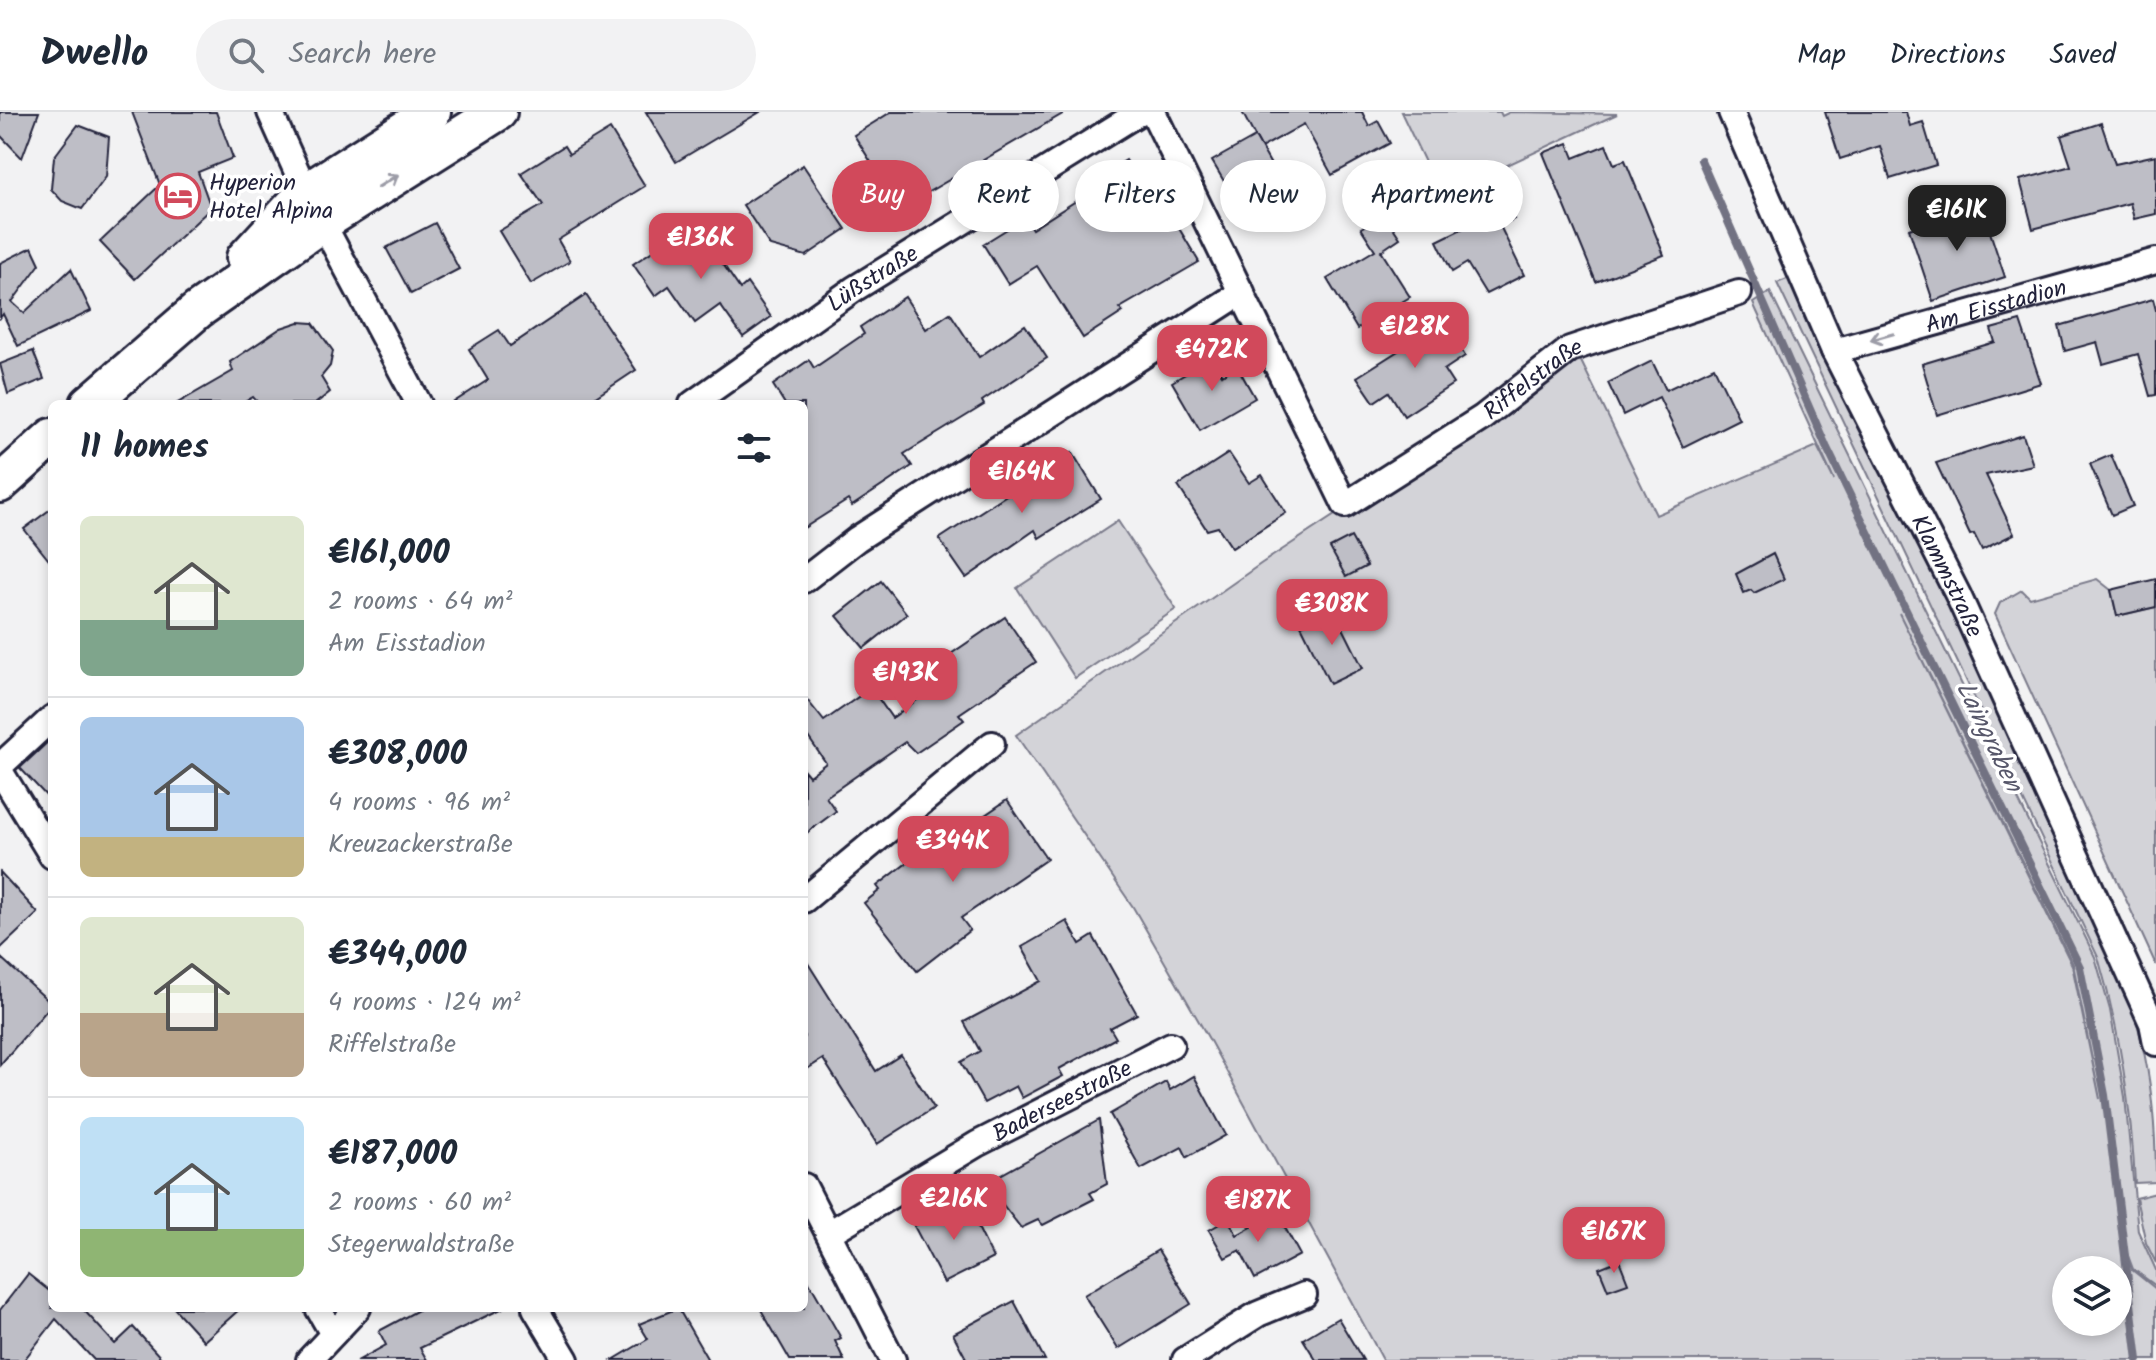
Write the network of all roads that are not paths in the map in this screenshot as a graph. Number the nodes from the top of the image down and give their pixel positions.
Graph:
1 (270, 112) edge
2 (432, 112) edge
3 (498, 112) edge
4 (1140, 112) edge
5 (1153, 112) edge
6 (1731, 112) edge
7 (314, 207) junction
8 (2156, 261) edge
9 (1242, 292) junction
10 (1739, 293) dead end
11 (1834, 351) junction
12 (94, 400) edge
13 (411, 400) edge
14 (698, 400) edge
15 (48, 441) edge
16 (0, 484) edge
17 (808, 577) edge
18 (48, 722) edge
19 (992, 744) dead end
20 (0, 768) edge
21 (48, 849) edge
22 (808, 897) edge
23 (2156, 1043) edge
24 (1171, 1045) dead end
25 (808, 1194) edge
26 (829, 1233) junction
27 (1304, 1295) dead end
28 (320, 1312) edge
29 (354, 1312) edge
30 (537, 1312) edge
31 (333, 1334) junction
32 (309, 1360) edge
33 (566, 1360) edge
34 (893, 1360) edge
35 (1185, 1360) edge

1 - 7 street
2 - 7 main road
7 -> 3 main road
4 - 14 street, Lüßstraße
5 - 9 street
6 - 11 street, Klammstraße
7 - 12 main road
7 - 13 street
8 -> 11 street, Am Eisstadion
9 - 10 street, Riffelstraße
9 - 17 street
11 - 23 street, Klammstraße
15 - 16 main road
18 - 20 street
19 - 22 street
20 - 21 street
24 - 26 street, Baderseestraße
25 - 26 street
26 - 34 street
27 - 35 street
28 - 31 street
29 - 31 street
30 - 33 street
31 - 32 street

